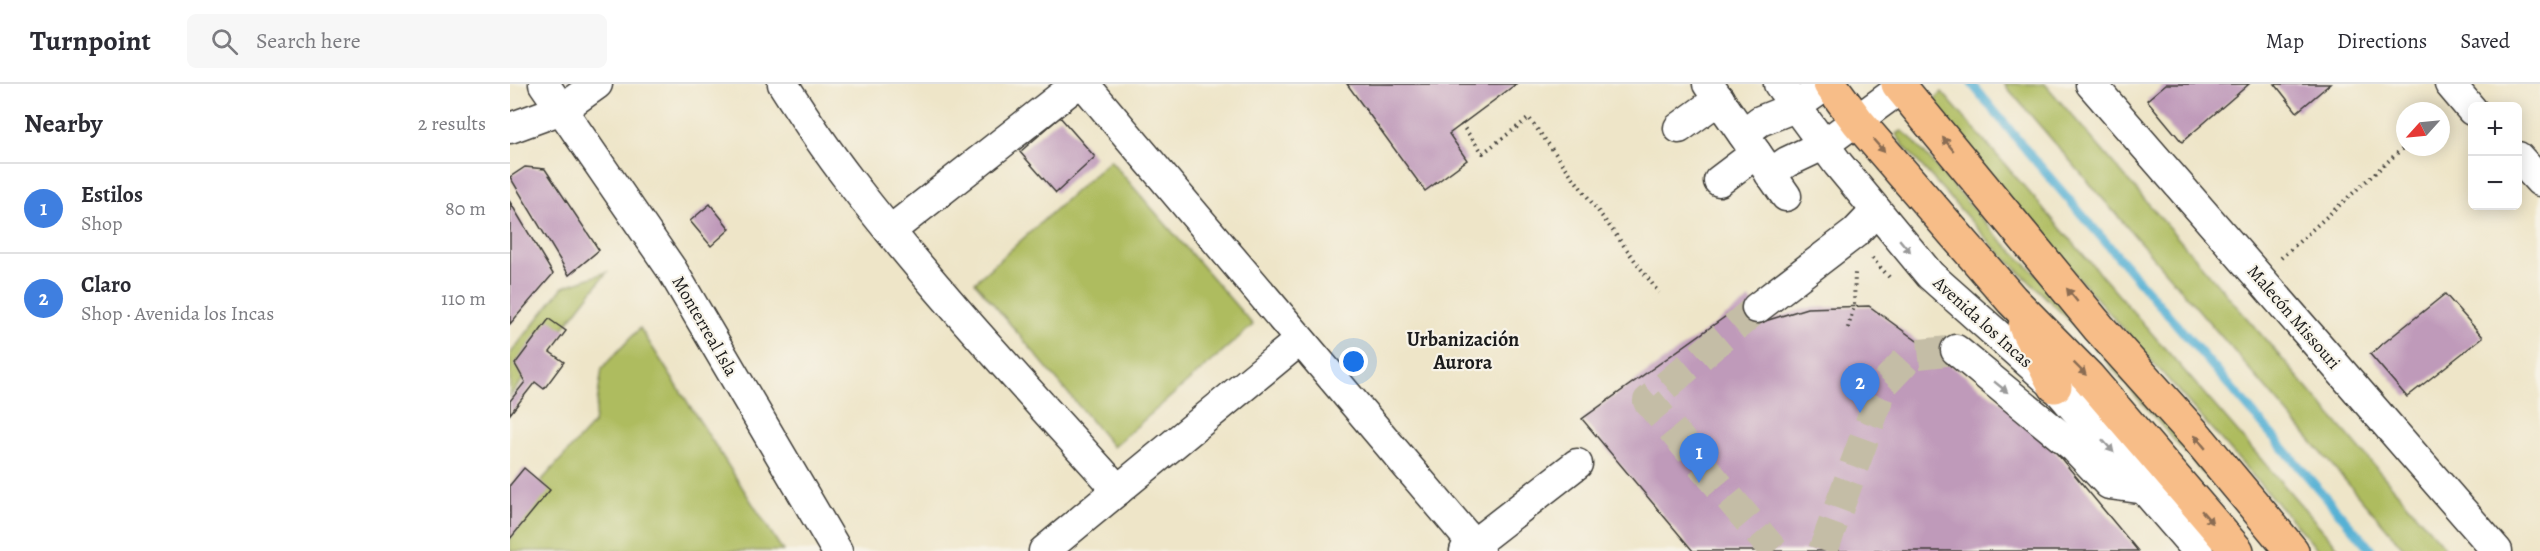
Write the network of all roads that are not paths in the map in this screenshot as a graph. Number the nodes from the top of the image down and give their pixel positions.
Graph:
1 (544, 84) edge
2 (597, 84) edge
3 (783, 84) edge
4 (1077, 84) edge
5 (1084, 84) edge
6 (1829, 84) edge
7 (2091, 84) edge
8 (2450, 84) edge
9 (1900, 86) edge
10 (1714, 92) edge
11 (1787, 95) edge
12 (2468, 105) edge
13 (562, 109) junction
14 (1858, 122) junction
15 (510, 128) edge
16 (1679, 128) dead end
17 (1824, 145) junction
18 (2522, 162) edge
19 (1764, 164) junction
20 (1719, 181) dead end
21 (2540, 181) edge
22 (1876, 211) junction
23 (890, 231) junction
24 (2012, 300) junction
25 (1757, 308) tunnel mouth
26 (1300, 340) junction
27 (1956, 350) dead end
28 (2055, 387) junction
29 (1577, 464) dead end
30 (2145, 489) junction
31 (1118, 490) junction
32 (1472, 549) edge
33 (837, 551) edge
34 (1044, 551) edge
35 (2198, 551) edge
36 (2237, 551) edge
37 (2292, 551) edge
38 (2497, 551) edge

1 - 13 street, Monterreal Isla
2 - 13 street
3 - 23 street
4 - 23 street
5 - 26 street
6 - 11 street
6 - 14 main road, Avenida los Incas
7 - 38 street, Malecón Missouri
8 - 12 street
9 - 14 street
37 -> 9 main road
10 - 16 street
10 - 19 street
11 - 17 street, Avenida los Incas
11 - 19 street
13 - 15 street
13 - 33 street, Monterreal Isla
14 - 17 street
14 -> 24 main road, Avenida los Incas
17 - 19 street
17 - 22 street, Avenida los Incas
18 - 21 street
19 - 20 street
22 - 25 street
22 -> 28 street, Avenida los Incas
23 - 31 street
24 - 28 main road
24 -> 36 main road, Avenida los Incas
26 - 31 street
26 - 32 street
27 -> 30 street
28 -> 30 street, Avenida los Incas
29 - 32 street
30 - 35 street, Avenida los Incas
31 - 34 street

